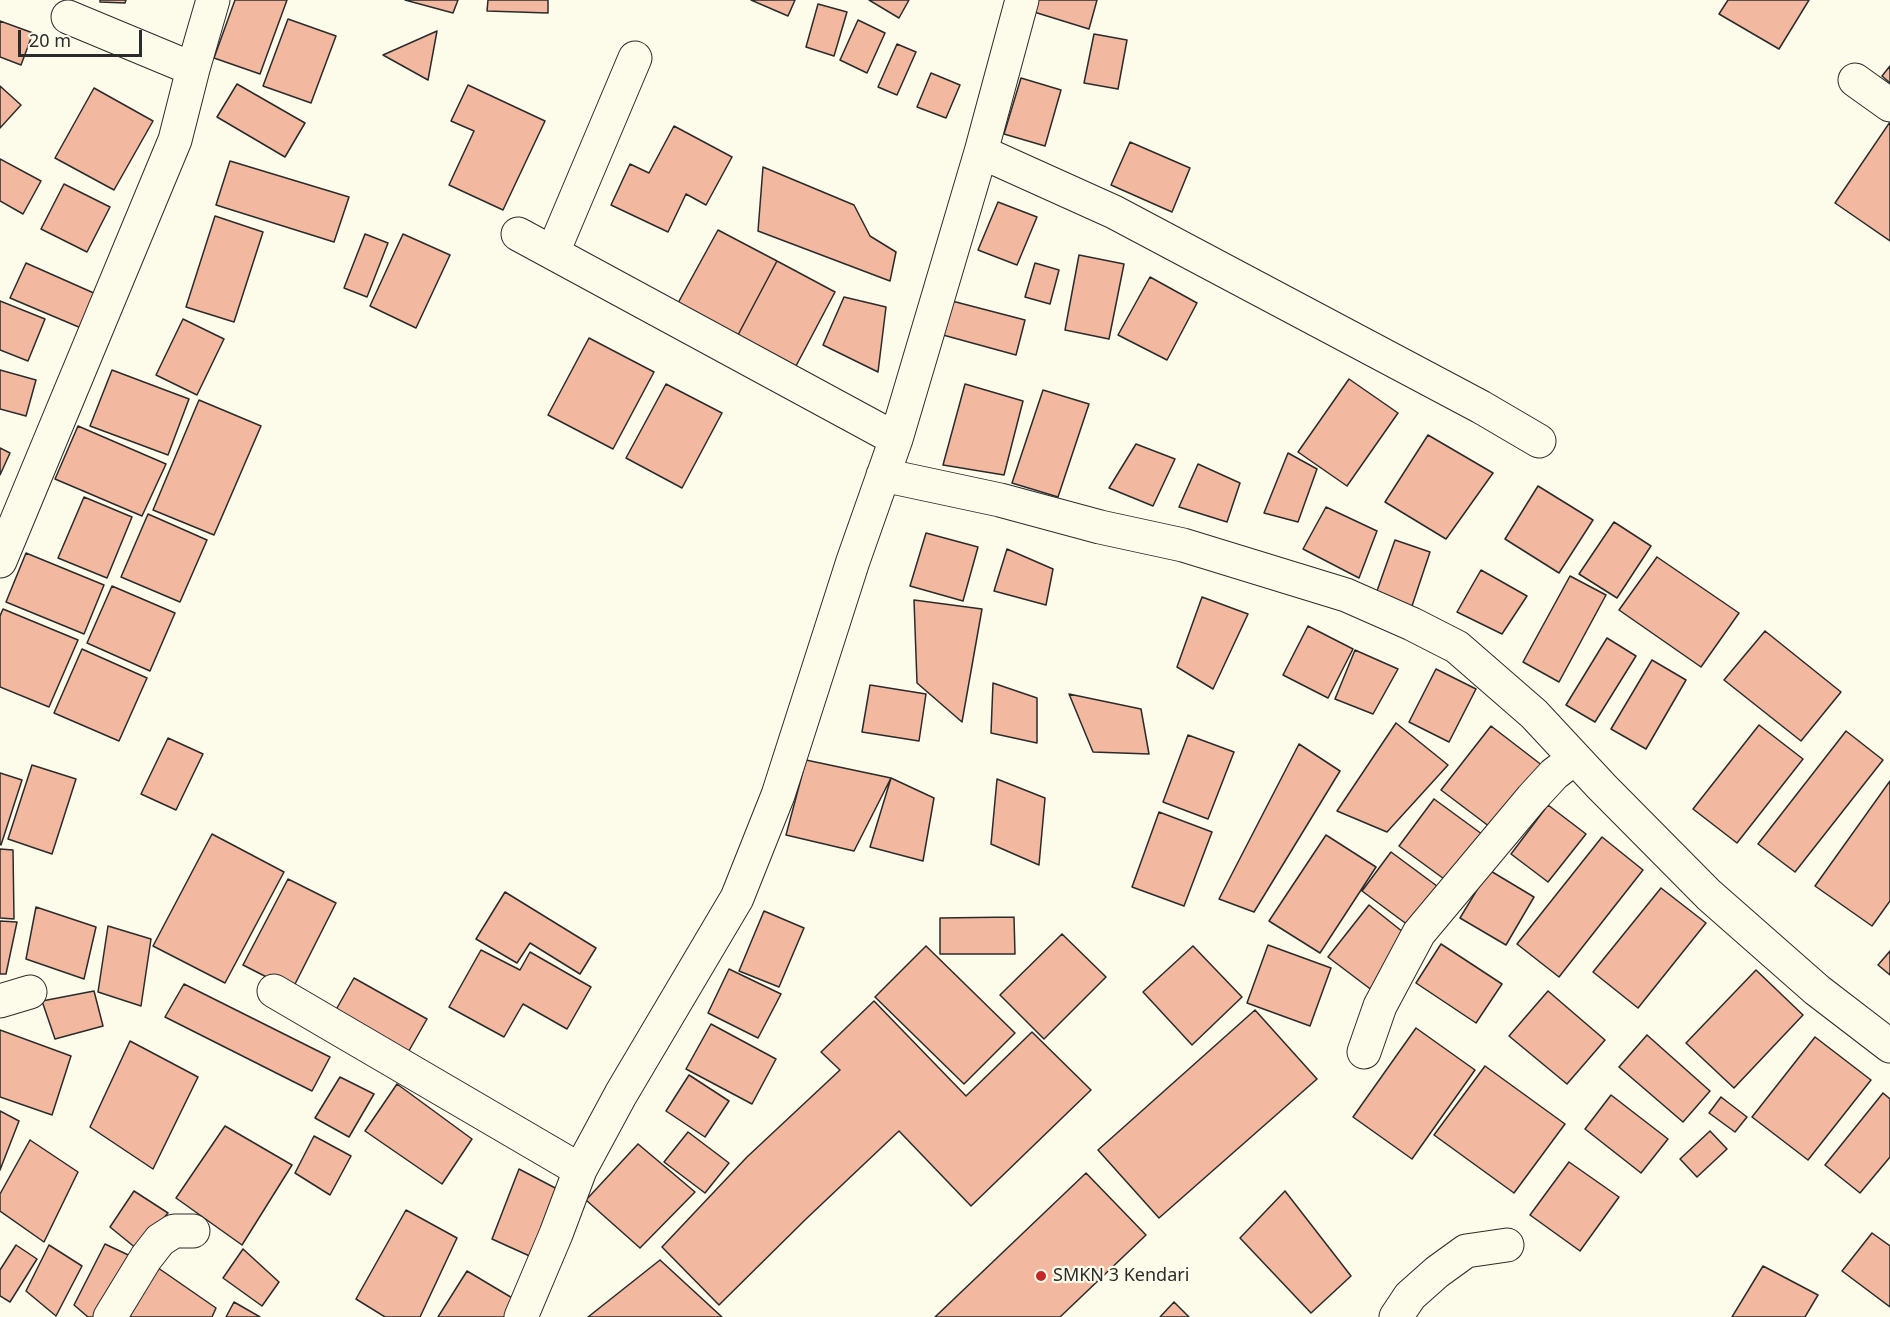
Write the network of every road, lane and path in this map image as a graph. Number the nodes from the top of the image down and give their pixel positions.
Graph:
1 (213, 0) edge
2 (1022, 0) edge
3 (68, 17) dead end
4 (635, 58) dead end
5 (193, 69) junction
6 (1855, 80) dead end
7 (1890, 105) edge
8 (981, 152) junction
9 (518, 234) dead end
10 (553, 252) junction
11 (896, 439) junction
12 (1539, 441) dead end
13 (883, 475) junction
14 (0, 561) edge
15 (1575, 758) junction
16 (274, 991) dead end
17 (1890, 1046) edge
18 (1364, 1052) dead end
19 (580, 1170) junction
20 (194, 1231) dead end
21 (1507, 1245) dead end
22 (110, 1317) edge
23 (521, 1317) edge
24 (1396, 1317) edge

1 - 5 street
2 - 8 street
3 - 5 street
4 - 10 street
5 - 14 street
6 - 7 street
8 - 11 street
8 - 12 street
9 - 10 street
10 - 11 street
11 - 13 street
13 - 15 street
13 - 19 street
15 - 17 street
15 - 18 street
16 - 19 street
19 - 23 street
20 - 22 street
21 - 24 street

